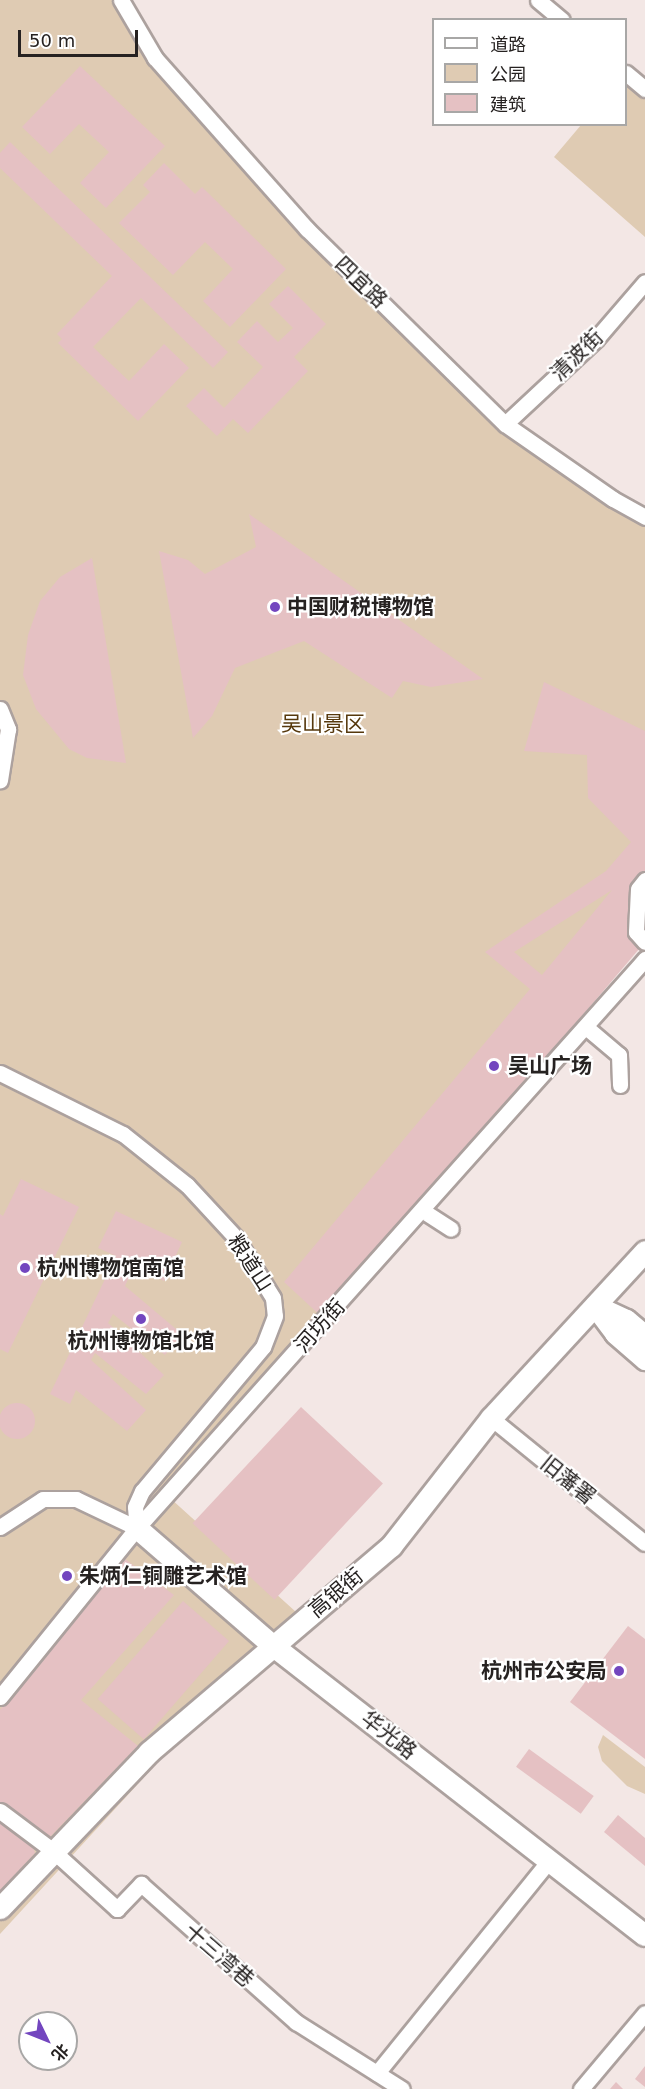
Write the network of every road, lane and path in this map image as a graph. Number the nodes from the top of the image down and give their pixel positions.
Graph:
1 (121, 0) edge
2 (538, 0) edge
3 (560, 18) edge
4 (627, 74) edge
5 (645, 89) edge
6 (645, 282) edge
7 (506, 424) junction
8 (645, 517) edge
9 (0, 709) edge
10 (0, 780) edge
11 (645, 880) edge
12 (645, 942) edge
13 (645, 959) edge
14 (587, 1028) junction
15 (0, 1074) edge
16 (620, 1085) dead end
17 (428, 1214) dead end
18 (451, 1229) dead end
19 (645, 1251) edge
20 (594, 1306) junction
21 (645, 1336) edge
22 (645, 1359) edge
23 (491, 1418) junction
24 (0, 1527) edge
25 (137, 1528) junction
26 (645, 1543) edge
27 (272, 1645) junction
28 (0, 1697) edge
29 (0, 1811) edge
30 (52, 1850) junction
31 (550, 1859) junction
32 (0, 1908) edge
33 (645, 1935) edge
34 (645, 2013) edge
35 (377, 2073) junction
36 (402, 2089) edge
37 (581, 2089) edge

1 - 7 street, 四宜路
2 - 3 street
4 - 5 street
6 - 7 street, 清波街
7 - 8 street, 四宜路
9 - 10 street
11 - 12 street
13 - 14 street, 河坊街
14 - 16 street
14 - 25 street, 河坊街
15 - 25 street, 粮道山
17 - 18 street
19 - 20 street, 高银街
20 - 21 street
20 - 22 street
20 - 23 street, 高银街
23 - 26 street, 旧藩署
23 - 27 street, 高银街
24 - 25 street
25 - 27 street, 华光路
25 - 28 street, 河坊街
27 - 30 street, 高银街
27 - 31 street, 华光路
29 - 30 street
30 - 32 street, 高银街
30 - 35 street, 十三湾巷
31 - 33 street, 华光路
31 - 35 street
34 - 37 street
35 - 36 street, 十三湾巷

